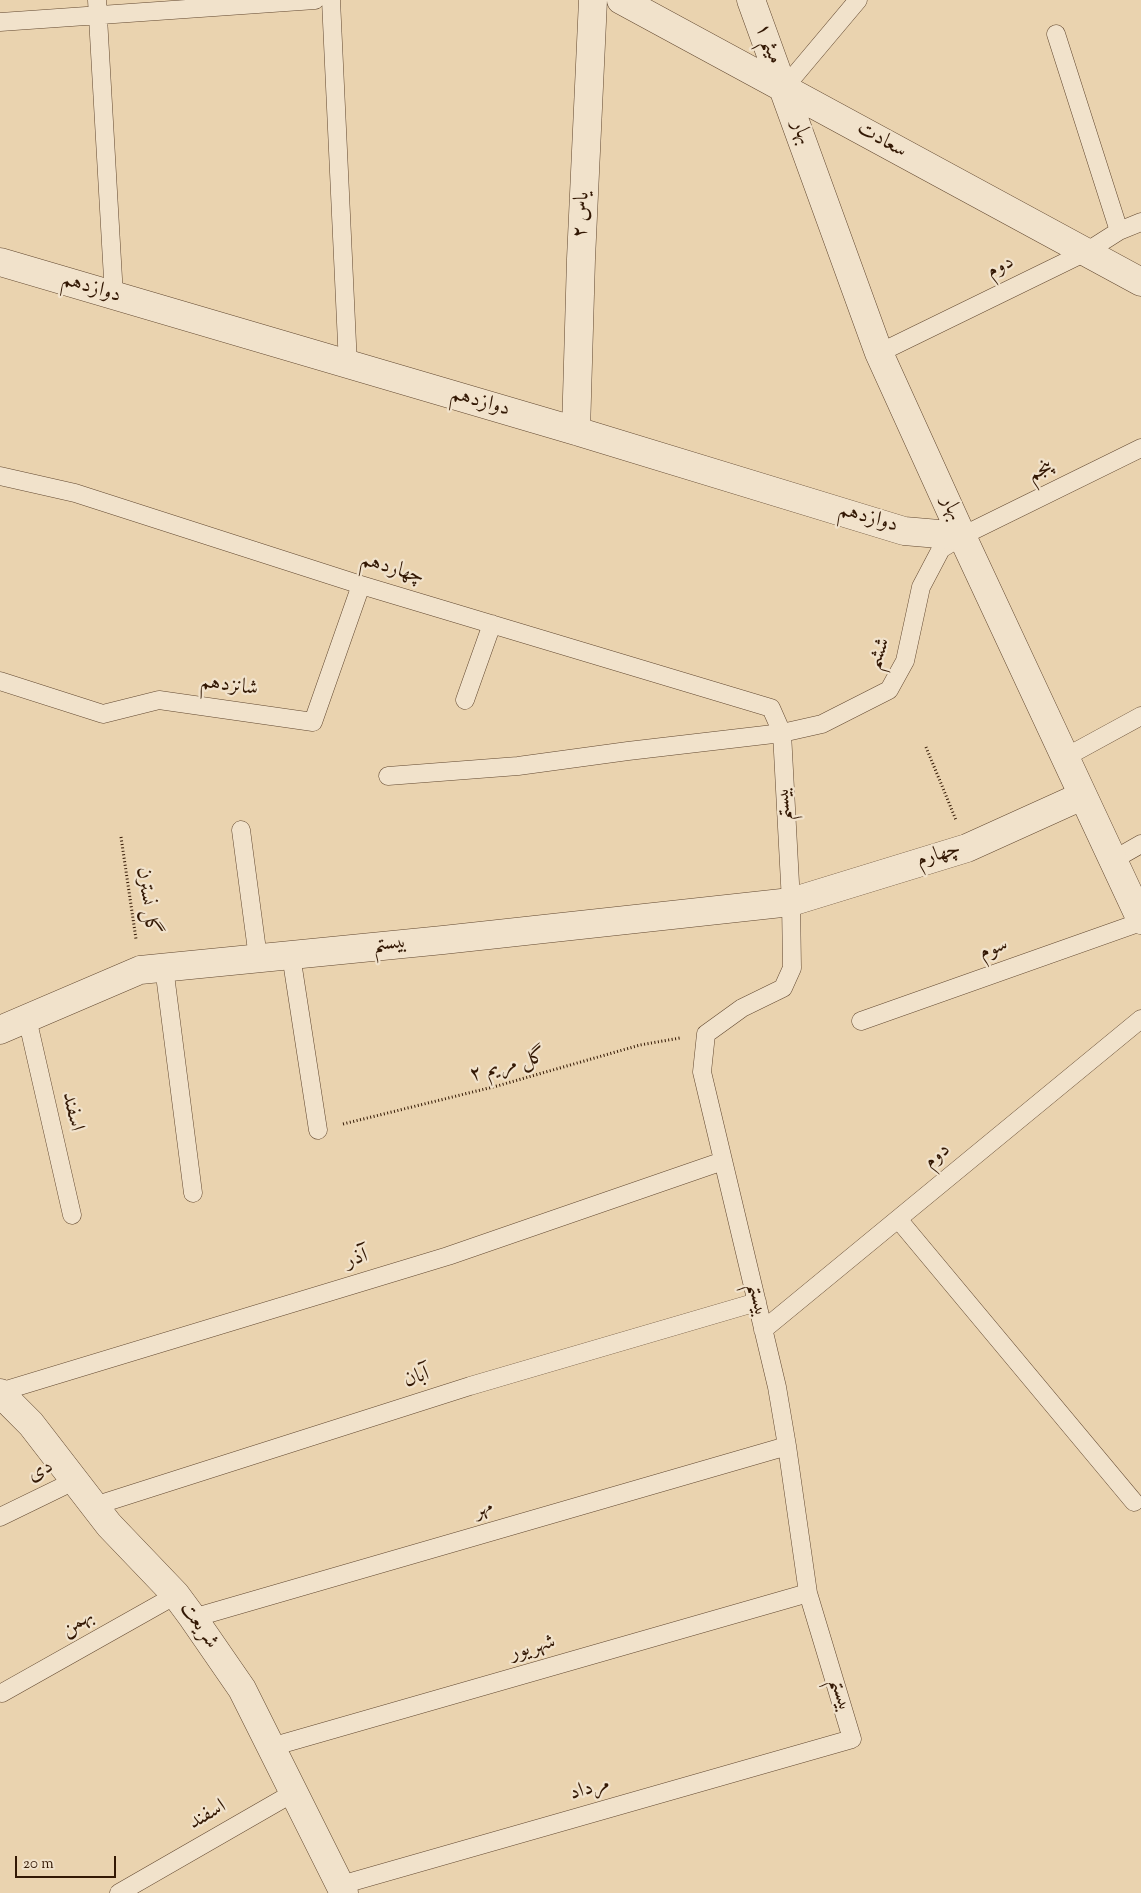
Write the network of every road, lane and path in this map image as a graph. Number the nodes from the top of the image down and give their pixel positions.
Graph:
1 (315, 0) edge
2 (331, 0) edge
3 (593, 0) edge
4 (621, 0) edge
5 (751, 0) edge
6 (858, 0) edge
7 (296, 1) edge
8 (98, 8) edge
9 (0, 22) edge
10 (1056, 34) dead end
11 (784, 88) junction
12 (1141, 222) edge
13 (1119, 231) junction
14 (1086, 252) junction
15 (0, 262) edge
16 (1141, 282) edge
17 (114, 296) junction
18 (879, 353) junction
19 (348, 365) junction
20 (576, 431) junction
21 (1141, 448) edge
22 (0, 476) edge
23 (962, 536) junction
24 (361, 584) junction
25 (492, 624) junction
26 (0, 681) edge
27 (465, 700) dead end
28 (771, 708) joint
29 (1141, 716) edge
30 (782, 733) junction
31 (926, 747) dead end
32 (1064, 758) junction
33 (388, 776) dead end
34 (1082, 796) junction
35 (241, 830) dead end
36 (121, 837) dead end
37 (1141, 844) edge
38 (967, 848) junction
39 (1113, 860) junction
40 (791, 902) junction
41 (1141, 921) edge
42 (291, 955) junction
43 (258, 958) junction
44 (152, 969) junction
45 (27, 1018) junction
46 (1141, 1019) edge
47 (862, 1021) dead end
48 (0, 1030) edge
49 (706, 1034) junction
50 (318, 1130) joint
51 (723, 1161) junction
52 (193, 1193) dead end
53 (72, 1215) dead end
54 (898, 1219) junction
55 (756, 1302) junction
56 (763, 1330) junction
57 (0, 1393) edge
58 (787, 1446) junction
59 (74, 1481) junction
60 (1134, 1502) dead end
61 (94, 1506) junction
62 (0, 1517) edge
63 (808, 1593) junction
64 (176, 1595) junction
65 (193, 1618) junction
66 (2, 1693) dead end
67 (852, 1739) joint
68 (271, 1748) junction
69 (293, 1793) junction
70 (342, 1889) edge
71 (119, 1893) edge

1 - 7 lane
2 - 19 lane
3 - 20 street, یاس ۲
4 - 11 street, سعادت
5 - 11 street, میثم ۱
6 - 11 lane
7 - 8 lane
8 - 9 lane
8 - 17 lane
10 - 13 lane
11 - 14 street, سعادت
11 - 18 street, بهار
12 - 13 lane, دوم
13 - 14 lane, دوم
14 - 16 street, سعادت
14 - 18 lane, دوم
15 - 17 street, دوازدهم
17 - 19 street, دوازدهم
18 - 23 street, بهار
19 - 20 street, دوازدهم
20 - 23 street, دوازدهم
21 - 23 lane, پنجم
22 - 24 lane, چهاردهم
23 - 30 lane, ششم
23 - 32 street, بهار
24 - 25 lane, چهاردهم
24 - 26 lane, شانزدهم
25 - 27 lane
25 - 28 lane, چهاردهم
28 - 30 lane, بیستم
29 - 32 lane
30 - 33 lane, ششم
30 - 40 lane, بیستم
31 - 38 path
32 - 34 street, بهار
34 - 38 street, چهارم
34 - 39 street, بهار
35 - 43 lane
36 - 44 path, گل نسترن
37 - 39 lane
38 - 40 street, چهارم
39 - 41 street, بهار
40 - 42 street, بیستم
40 - 49 lane, بیستم
41 - 47 lane, سوم
42 - 43 street, بیستم
42 - 50 lane
43 - 44 street, بیستم
44 - 45 street, بیستم
44 - 52 lane
45 - 48 street, بیستم
45 - 53 lane, اسفند
46 - 54 lane, دوم
49 - 50 path, گل مریم ۲
49 - 51 lane, بیستم
51 - 55 lane, بیستم
51 - 57 lane, آذر
54 - 56 lane, دوم
54 - 60 lane
55 - 56 lane, بیستم
55 - 61 lane, آبان
56 - 58 lane, بیستم
57 - 59 street, شریعت
58 - 63 lane, بیستم
58 - 65 lane, مهر
59 - 61 street, شریعت
59 - 62 lane, دی
61 - 64 street, شریعت
63 - 67 lane, بیستم
63 - 68 lane, شهریور
64 - 65 street, شریعت
64 - 66 lane, بهمن
65 - 68 street, شریعت
67 - 70 lane, مرداد
68 - 69 street, شریعت
69 - 70 street, شریعت
69 - 71 lane, اسفند

